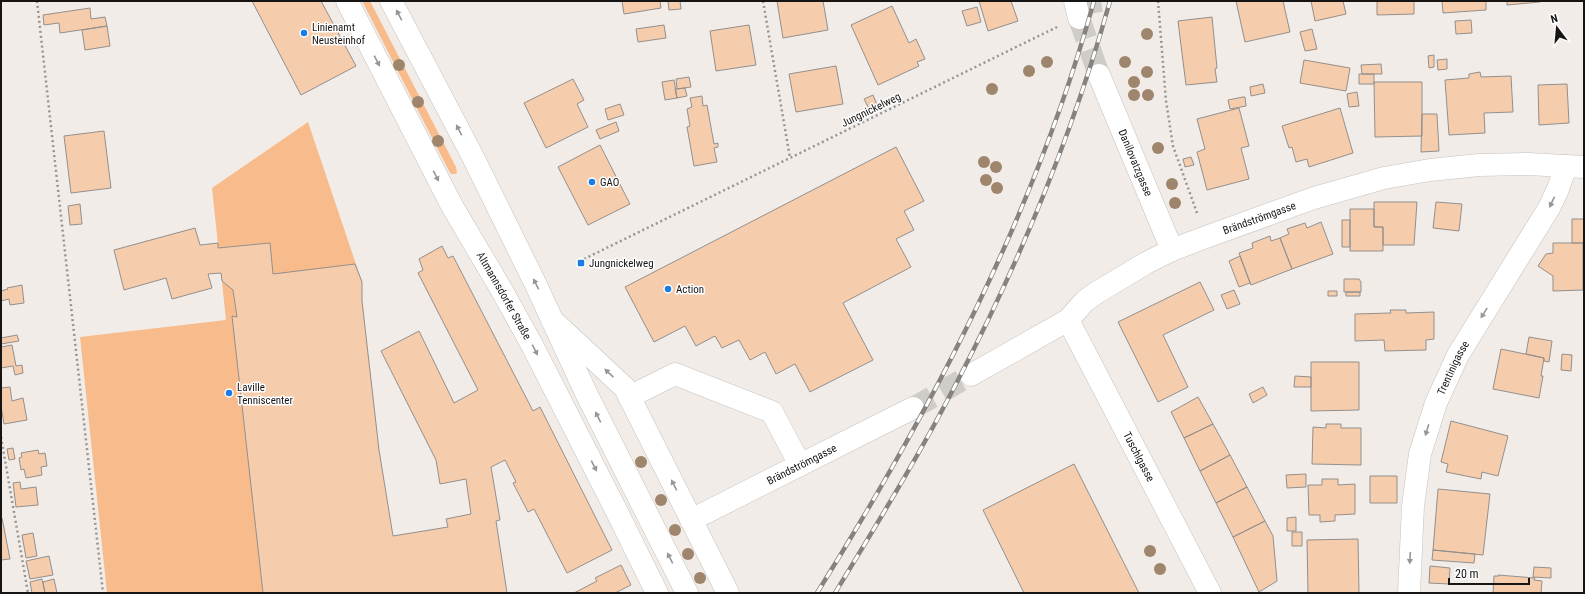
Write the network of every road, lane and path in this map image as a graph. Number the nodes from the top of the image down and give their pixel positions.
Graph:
1 (37, 1) edge
2 (347, 1) edge
3 (391, 1) edge
4 (763, 1) edge
5 (1158, 1) edge
6 (1078, 7) edge
7 (1099, 75) tunnel mouth
8 (790, 158) junction
9 (1575, 167) edge
10 (1206, 237) junction
11 (1172, 250) junction
12 (584, 259) dead end
13 (552, 320) junction
14 (1068, 320) junction
15 (971, 376) tunnel mouth
16 (629, 397) junction
17 (913, 408) tunnel mouth
18 (1, 437) edge
19 (800, 465) junction
20 (691, 520) junction
21 (28, 593) edge
22 (102, 593) edge
23 (657, 593) edge
24 (688, 593) edge
25 (728, 593) edge
26 (1210, 593) edge
27 (1409, 593) edge

1 - 22 path
2 -> 23 street, Altmannsdorfer Straße
13 -> 3 street
4 - 8 path
5 - 10 path
6 - 8 path, Jungnickelweg
7 - 11 street, Danilovatzgasse
8 - 12 path, Jungnickelweg
9 - 10 street, Brändströmgasse
9 -> 27 street, Trentinigasse
10 - 11 street, Brändströmgasse
11 - 14 street, Brändströmgasse
16 -> 13 street
24 -> 13 street
14 - 15 street, Brändströmgasse
14 - 26 street, Tuschlgasse
16 - 19 street
20 -> 16 street
17 - 19 street, Brändströmgasse
18 - 21 path
19 - 20 street, Brändströmgasse
20 - 25 street

